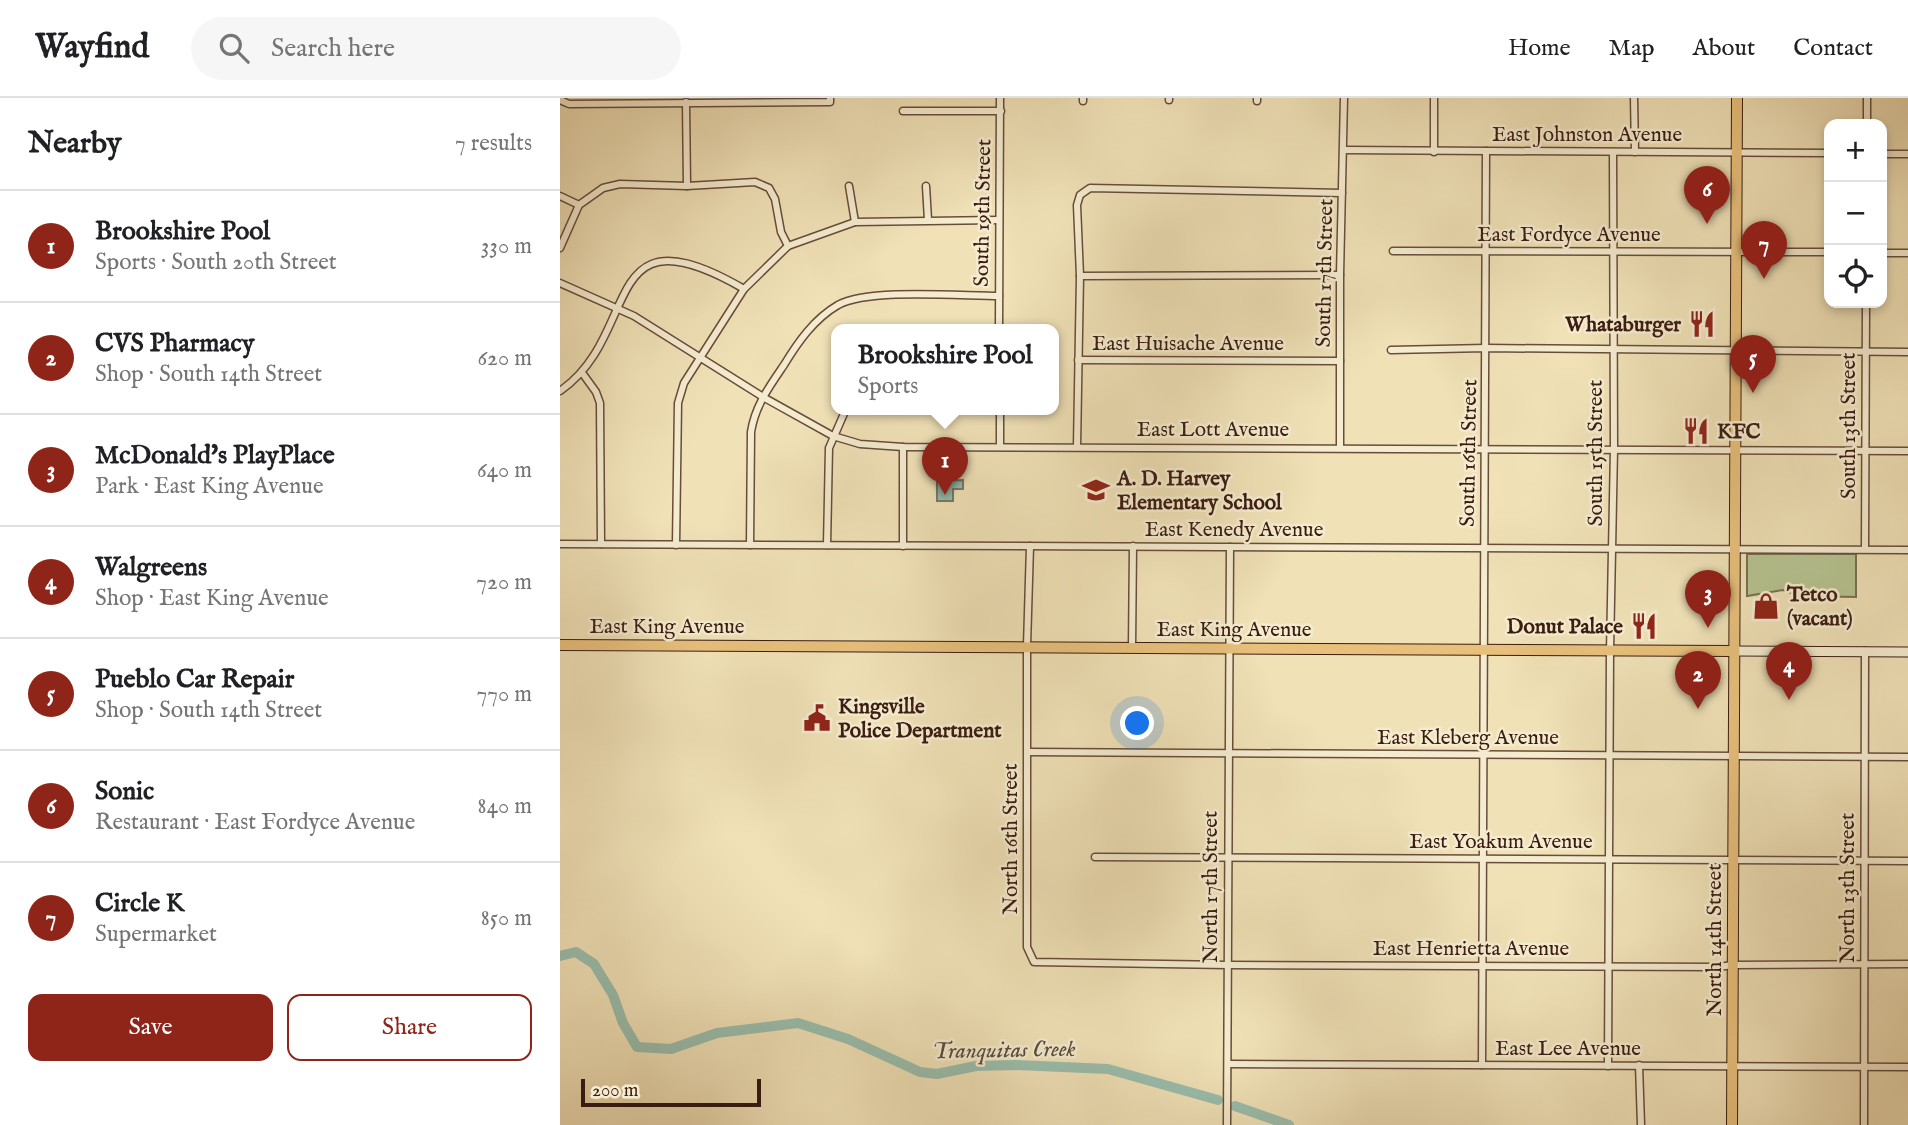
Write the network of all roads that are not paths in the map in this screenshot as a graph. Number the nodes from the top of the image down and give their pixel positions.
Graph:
1 (1000, 98) edge
2 (1344, 98) edge
3 (1434, 98) edge
4 (1634, 98) edge
5 (1737, 98) edge
6 (1867, 98) edge
7 (647, 100) edge
8 (830, 100) edge
9 (560, 101) edge
10 (686, 102) junction
11 (903, 111) dead end
12 (1000, 111) junction
13 (1867, 119) edge
14 (1344, 150) junction
15 (1486, 151) junction
16 (1434, 152) junction
17 (1612, 152) junction
18 (1635, 152) junction
19 (1737, 153) junction
20 (1824, 153) edge
21 (1887, 154) edge
22 (1908, 154) edge
23 (687, 186) junction
24 (849, 186) dead end
25 (926, 186) dead end
26 (1342, 193) junction
27 (560, 197) edge
28 (579, 205) junction
29 (928, 220) junction
30 (999, 220) junction
31 (855, 222) junction
32 (788, 246) junction
33 (560, 248) edge
34 (1394, 251) dead end
35 (1486, 251) junction
36 (1613, 252) junction
37 (1736, 252) junction
38 (1824, 252) edge
39 (1887, 253) edge
40 (1908, 253) edge
41 (1340, 275) junction
42 (1080, 276) junction
43 (560, 283) edge
44 (744, 289) junction
45 (999, 296) junction
46 (617, 307) junction
47 (1866, 308) edge
48 (999, 324) edge
49 (1486, 348) junction
50 (1391, 350) dead end
51 (1613, 350) junction
52 (1736, 350) junction
53 (1866, 352) junction
54 (1908, 352) edge
55 (701, 357) junction
56 (1078, 360) junction
57 (1340, 361) junction
58 (583, 374) junction
59 (560, 391) edge
60 (763, 397) junction
61 (843, 415) edge
62 (1000, 415) edge
63 (833, 436) junction
64 (1000, 445) junction
65 (1077, 446) junction
66 (903, 447) junction
67 (1340, 448) junction
68 (1487, 449) junction
69 (1614, 449) junction
70 (1735, 450) junction
71 (1866, 451) junction
72 (1908, 451) edge
73 (560, 544) edge
74 (601, 544) junction
75 (676, 545) junction
76 (750, 545) junction
77 (827, 545) junction
78 (903, 545) junction
79 (1030, 546) junction
80 (1133, 547) junction
81 (1230, 547) junction
82 (1485, 548) junction
83 (1612, 548) junction
84 (1735, 549) junction
85 (1865, 549) junction
86 (1908, 550) edge
87 (560, 645) edge
88 (1027, 646) junction
89 (1132, 648) junction
90 (1230, 648) junction
91 (1483, 649) junction
92 (1610, 651) junction
93 (1734, 651) junction
94 (1865, 651) junction
95 (1908, 652) edge
96 (1028, 752) junction
97 (1228, 753) junction
98 (1611, 755) junction
99 (1734, 755) junction
100 (1483, 756) junction
101 (1865, 756) junction
102 (1908, 757) edge
103 (1095, 857) dead end
104 (1228, 858) junction
105 (1484, 858) junction
106 (1609, 858) junction
107 (1734, 860) junction
108 (1864, 860) junction
109 (1908, 861) edge
110 (1034, 962) joint
111 (1865, 963) junction
112 (1908, 964) edge
113 (1228, 965) junction
114 (1484, 965) junction
115 (1733, 965) junction
116 (1609, 967) junction
117 (1228, 1064) junction
118 (1482, 1065) junction
119 (1639, 1065) junction
120 (1732, 1065) junction
121 (1608, 1066) junction
122 (1864, 1066) junction
123 (1908, 1067) edge
124 (1227, 1125) edge
125 (1641, 1125) edge
126 (1732, 1125) edge
127 (1864, 1125) edge

1 - 12 street, South 19th Street
2 - 14 street, South 17th Street
3 - 16 street
4 - 18 street
5 - 19 main road, North 14th Street
6 - 13 street
7 - 9 street
7 - 10 street
8 - 10 street
10 - 23 street
11 - 12 street
12 - 30 street, South 19th Street
14 - 16 street, East Johnston Avenue
14 - 26 street, South 17th Street
15 - 16 street, East Johnston Avenue
15 - 17 street, East Johnston Avenue
15 - 35 street, South 16th Street
17 - 18 street, East Johnston Avenue
17 - 36 street, South 15th Street
18 - 19 street, East Johnston Avenue
19 - 20 street, East Johnston Avenue
19 - 37 main road, North 14th Street
21 - 22 street
23 - 28 street
23 - 32 street
24 - 31 street
25 - 29 street
26 - 41 street, South 17th Street
26 - 42 street
27 - 28 street
28 - 33 street
29 - 30 street
29 - 31 street
30 - 45 street, South 19th Street
31 - 32 street
32 - 44 street
34 - 35 street, East Fordyce Avenue
35 - 36 street, East Fordyce Avenue
35 - 49 street, South 16th Street
36 - 37 street, East Fordyce Avenue
36 - 51 street, South 15th Street
37 - 38 street, East Fordyce Avenue
37 - 52 main road, North 14th Street
39 - 40 street
41 - 42 street
41 - 57 street, South 17th Street
42 - 56 street
43 - 46 street, East Lott Avenue
44 - 46 street
44 - 55 street
45 - 48 street, South 19th Street
45 - 60 street
46 - 55 street, East Lott Avenue
46 - 58 street
47 - 53 street, South 13th Street
49 - 50 street
49 - 51 street
49 - 68 street, South 16th Street
51 - 52 street
51 - 69 street, South 15th Street
52 - 53 street
52 - 70 main road, North 14th Street
53 - 54 street
53 - 71 street, South 13th Street
55 - 60 street, East Lott Avenue
55 - 75 street
56 - 57 street, East Huisache Avenue
56 - 65 street
57 - 67 street, South 17th Street
58 - 59 street
58 - 74 street
60 - 63 street, East Lott Avenue
60 - 76 street
61 - 63 street
62 - 64 street
63 - 66 street, East Lott Avenue
63 - 77 street
64 - 65 street, East Lott Avenue
64 - 66 street, East Lott Avenue
65 - 67 street, East Lott Avenue
66 - 78 street
67 - 68 street, East Lott Avenue
68 - 69 street, East Lott Avenue
68 - 82 street, South 16th Street
69 - 70 street, East Lott Avenue
69 - 83 street, South 15th Street
70 - 71 street, East Lott Avenue
70 - 84 main road, North 14th Street
71 - 72 street, East Lott Avenue
71 - 85 street, South 13th Street
73 - 74 street, East Kenedy Avenue
74 - 75 street, East Kenedy Avenue
75 - 76 street, East Kenedy Avenue
76 - 77 street, East Kenedy Avenue
77 - 78 street, East Kenedy Avenue
78 - 79 street, East Kenedy Avenue
79 - 80 street, East Kenedy Avenue
79 - 88 street, North 16th Street
80 - 81 street, East Kenedy Avenue
80 - 89 street
81 - 82 street, East Kenedy Avenue
81 - 90 street
82 - 83 street, East Kenedy Avenue
82 - 91 street, South 16th Street
83 - 84 street, East Kenedy Avenue
83 - 92 street, South 15th Street
84 - 85 street, East Kenedy Avenue
84 - 93 main road, North 14th Street
85 - 86 street, East Kenedy Avenue
87 - 88 main road, East King Avenue
88 - 89 main road, East King Avenue
88 - 96 street, North 16th Street
89 - 90 main road, East King Avenue
90 - 91 main road, East King Avenue
90 - 97 street, North 17th Street
91 - 92 main road, East King Avenue
91 - 100 street, South 16th Street
92 - 93 main road, East King Avenue
92 - 98 street, South 15th Street
93 - 94 main road, East King Avenue
93 - 99 main road, North 14th Street
94 - 95 main road, East King Avenue
94 - 101 street, North 13th Street
96 - 97 street, East Kleberg Avenue
96 - 110 street, North 16th Street
97 - 100 street, East Kleberg Avenue
97 - 104 street, North 17th Street
98 - 99 street, East Kleberg Avenue
98 - 100 street, East Kleberg Avenue
98 - 106 street, South 15th Street
99 - 101 street, East Kleberg Avenue
99 - 107 main road, North 14th Street
100 - 105 street
101 - 102 street, East Kleberg Avenue
101 - 108 street, North 13th Street
103 - 104 street, East Yoakum Avenue
104 - 105 street, East Yoakum Avenue
104 - 113 street, North 17th Street
105 - 106 street, East Yoakum Avenue
105 - 114 street
106 - 107 street, East Yoakum Avenue
106 - 116 street, South 15th Street
107 - 108 street, East Yoakum Avenue
107 - 115 main road, North 14th Street
108 - 109 street, East Yoakum Avenue
108 - 111 street, North 13th Street
110 - 113 street, East Henrietta Avenue
111 - 112 street, East Henrietta Avenue
111 - 115 street, East Henrietta Avenue
111 - 122 street, North 13th Street
113 - 114 street, East Henrietta Avenue
113 - 117 street, North 17th Street
114 - 116 street, East Henrietta Avenue
114 - 118 street
115 - 116 street, East Henrietta Avenue
115 - 120 main road, North 14th Street
116 - 121 street, South 15th Street
117 - 118 street, East Lee Avenue
117 - 124 street, North 17th Street
118 - 121 street, East Lee Avenue
119 - 120 street, East Lee Avenue
119 - 121 street, East Lee Avenue
119 - 125 street
120 - 122 street, East Lee Avenue
120 - 126 main road, North 14th Street
122 - 123 street, East Lee Avenue
122 - 127 street, North 13th Street

